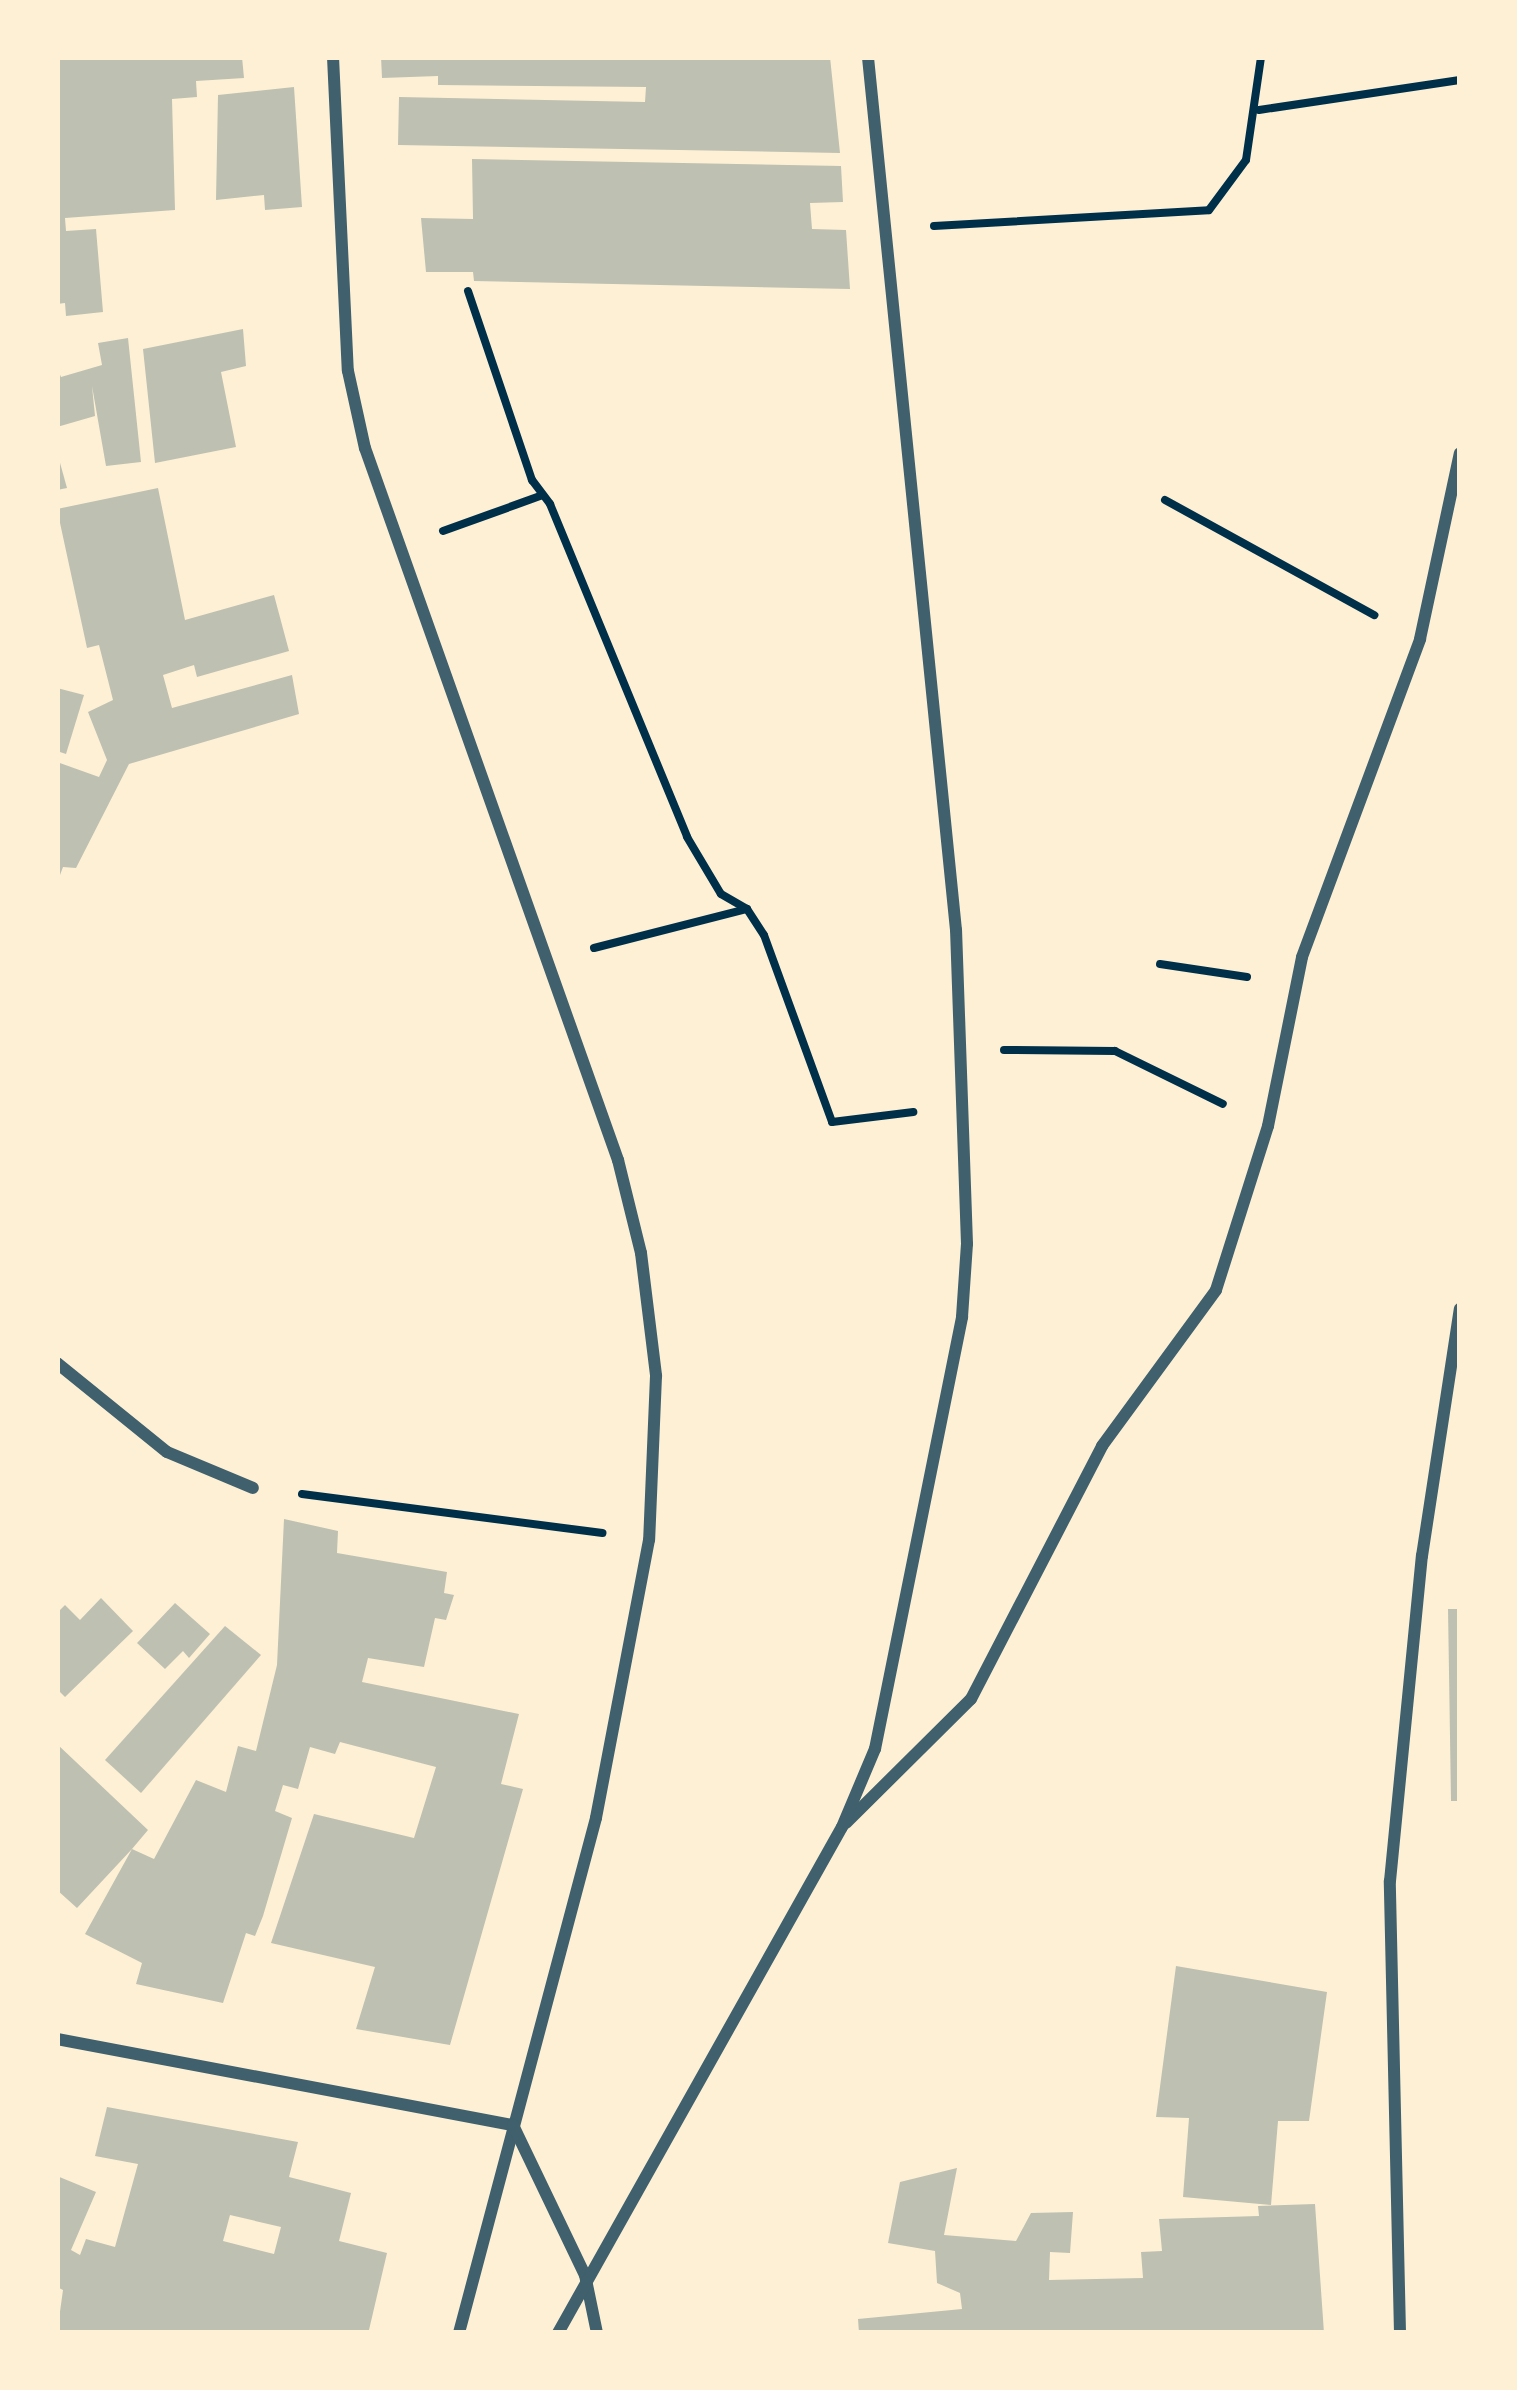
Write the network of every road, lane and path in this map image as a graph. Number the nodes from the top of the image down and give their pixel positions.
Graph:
1 (332, 57) edge
2 (868, 57) edge
3 (1262, 57) edge
4 (1460, 80) edge
5 (1259, 110) junction
6 (890, 227) junction
7 (468, 291) dead end
8 (1460, 453) edge
9 (543, 495) junction
10 (1165, 500) dead end
11 (399, 552) junction
12 (1420, 639) junction
13 (747, 909) junction
14 (539, 956) junction
15 (1160, 964) dead end
16 (1296, 985) junction
17 (961, 1050) junction
18 (962, 1102) junction
19 (1268, 1126) junction
20 (1460, 1310) edge
21 (57, 1363) edge
22 (253, 1488) joint
23 (650, 1540) junction
24 (842, 1827) junction
25 (57, 2038) edge
26 (513, 2125) junction
27 (585, 2275) junction
28 (459, 2333) edge
29 (558, 2333) edge
30 (597, 2333) edge
31 (1400, 2333) edge

1 - 11 street
2 - 6 street
3 - 5 path
4 - 5 path
5 - 6 path
6 - 17 street
7 - 9 path
8 - 12 street
9 - 11 path
9 - 13 path
10 - 12 path
11 - 14 street
12 - 16 street
13 - 14 path
13 - 18 path
14 - 23 street
15 - 16 path
16 - 19 street
17 - 18 street
17 - 19 path
18 - 24 street
19 - 24 street
20 - 31 street
21 - 22 street
22 - 23 path
23 - 26 street
24 - 27 street
25 - 26 street
26 - 27 street
26 - 28 street
27 - 29 street
27 - 30 street

